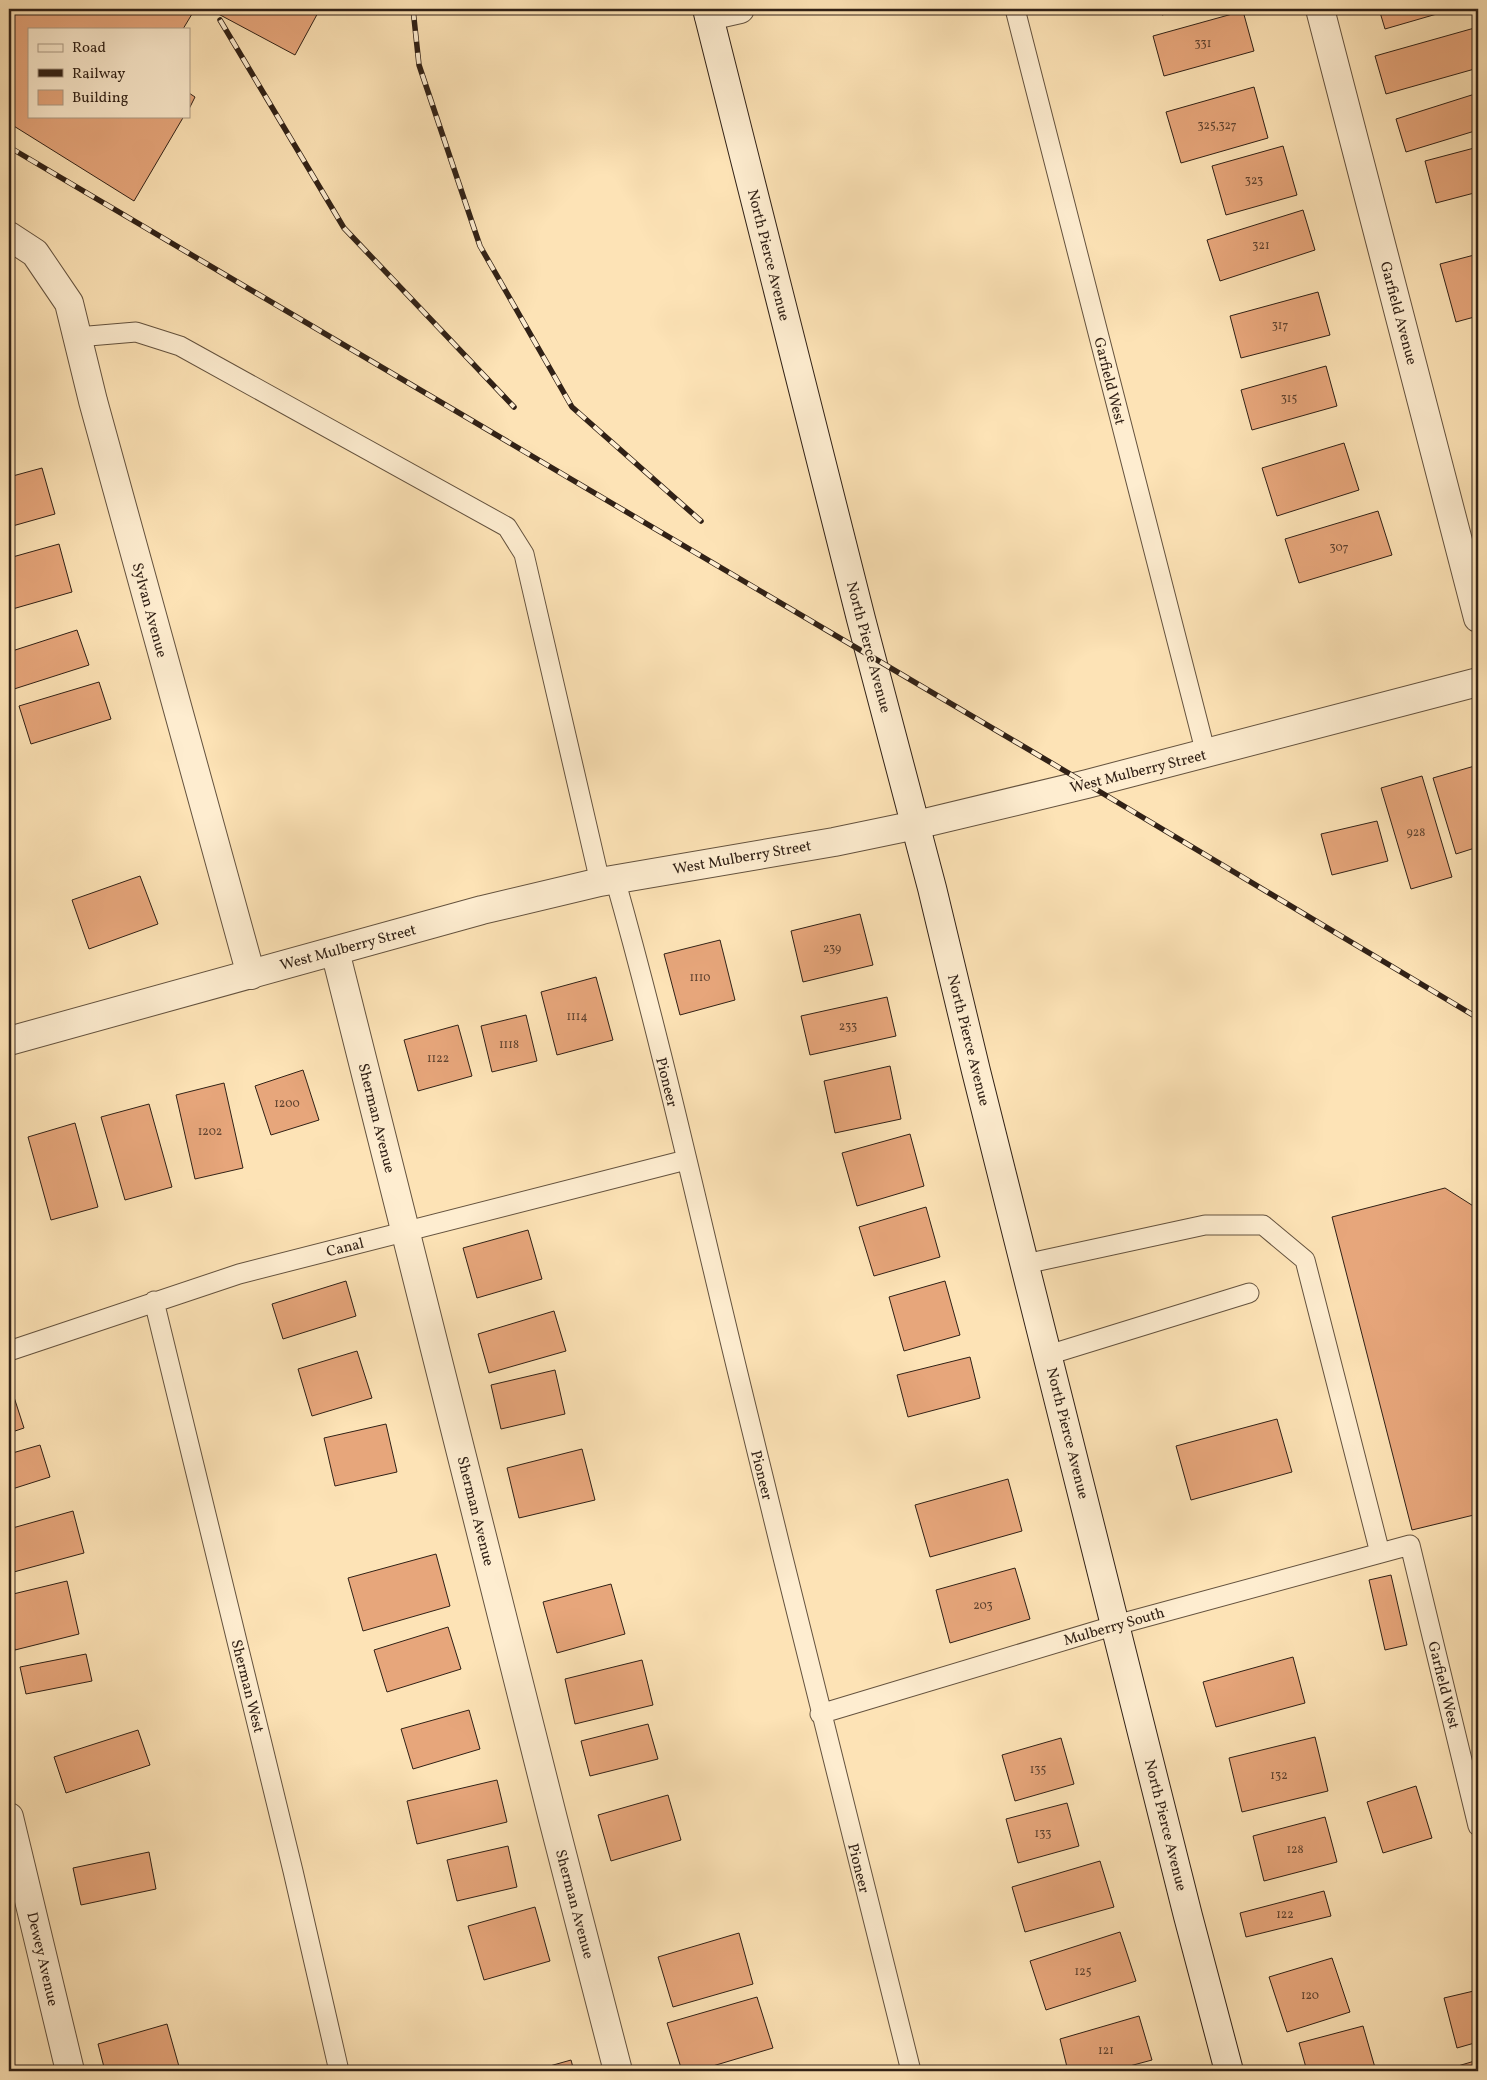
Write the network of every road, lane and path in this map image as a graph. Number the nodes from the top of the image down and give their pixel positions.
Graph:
1 (740, 9) edge
2 (1015, 9) edge
3 (1320, 9) edge
4 (708, 12) edge
5 (9, 236) edge
6 (77, 337) junction
7 (1478, 618) edge
8 (1478, 682) edge
9 (1206, 754) junction
10 (916, 825) junction
11 (607, 880) junction
12 (334, 951) junction
13 (251, 975) junction
14 (9, 1041) edge
15 (686, 1160) junction
16 (405, 1231) junction
17 (1025, 1264) junction
18 (1249, 1293) dead end
19 (154, 1301) junction
20 (9, 1351) edge
21 (1048, 1355) junction
22 (1410, 1545) joint
23 (1380, 1553) junction
24 (1116, 1624) junction
25 (820, 1714) junction
26 (9, 1817) edge
27 (1478, 1826) edge
28 (70, 2071) edge
29 (339, 2071) edge
30 (618, 2071) edge
31 (911, 2071) edge
32 (1229, 2071) edge

1 - 4 street
2 - 9 lane, Garfield West
3 - 7 street, Garfield Avenue
4 - 10 street, North Pierce Avenue
5 - 6 street, Sylvan Avenue
6 - 11 lane, Pioneer
6 - 13 street, Sylvan Avenue
8 - 9 street, West Mulberry Street
9 - 10 street, West Mulberry Street
10 - 11 street, West Mulberry Street
10 - 17 street, North Pierce Avenue
11 - 12 street, West Mulberry Street
11 - 15 lane, Pioneer
12 - 13 street, West Mulberry Street
12 - 16 street, Sherman Avenue
13 - 14 street, West Mulberry Street
15 - 16 lane, Canal
15 - 25 lane, Pioneer
16 - 19 lane, Canal
16 - 30 street, Sherman Avenue
17 - 21 street, North Pierce Avenue
17 - 23 lane
18 - 21 lane
19 - 20 lane, Canal
19 - 29 lane, Sherman West
21 - 24 street, North Pierce Avenue
22 - 23 lane, Mulberry South
22 - 27 lane, Garfield West
23 - 24 lane, Mulberry South
24 - 25 lane, Mulberry South
24 - 32 street, North Pierce Avenue
25 - 31 lane, Pioneer
26 - 28 street, Dewey Avenue

